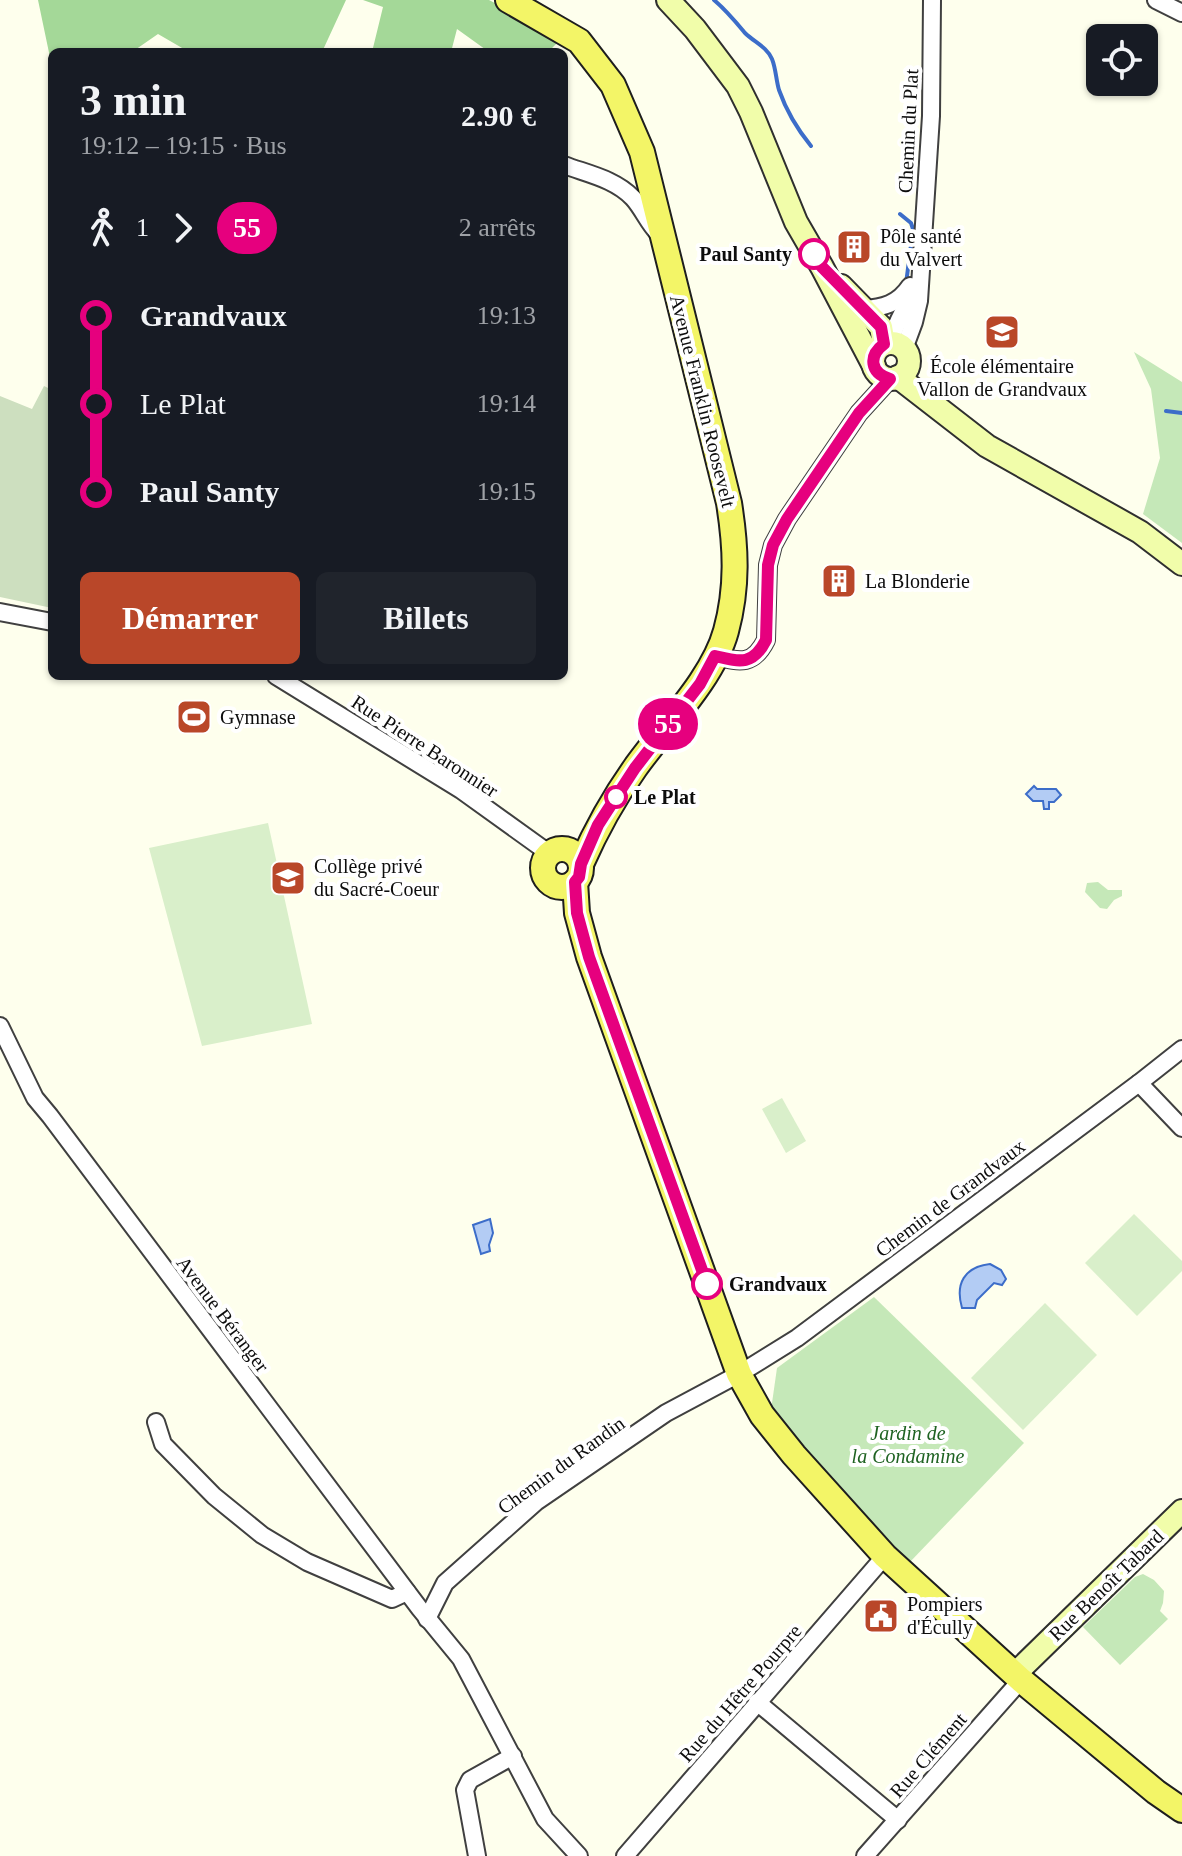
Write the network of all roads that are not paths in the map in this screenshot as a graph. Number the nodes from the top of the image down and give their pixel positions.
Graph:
1 (508, 0) edge
2 (668, 0) edge
3 (932, 0) edge
4 (1156, 0) edge
5 (1182, 13) edge
6 (568, 166) edge
7 (664, 239) junction
8 (920, 263) junction
9 (822, 267) junction
10 (863, 309) junction
11 (891, 362) junction
12 (1182, 564) edge
13 (0, 612) edge
14 (48, 621) edge
15 (715, 656) junction
16 (282, 680) edge
17 (566, 867) junction
18 (0, 1026) edge
19 (1182, 1049) edge
20 (1139, 1083) junction
21 (1182, 1128) edge
22 (739, 1374) junction
23 (156, 1422) dead end
24 (1182, 1511) edge
25 (885, 1556) junction
26 (407, 1592) junction
27 (427, 1619) junction
28 (1022, 1671) junction
29 (757, 1702) junction
30 (513, 1756) junction
31 (1182, 1810) edge
32 (898, 1820) junction
33 (477, 1856) edge
34 (579, 1856) edge
35 (625, 1856) edge
36 (865, 1856) edge

1 - 7 main road, Avenue Franklin Roosevelt
2 - 9 main road
3 - 8 street, Chemin du Plat
4 - 5 street
6 - 7 street
7 - 15 main road, Avenue Franklin Roosevelt
8 - 10 street, Chemin du Plat
8 - 11 street, Chemin du Plat
9 - 10 main road
9 - 11 main road
10 - 11 main road
11 - 12 main road
11 - 15 street, Chemin du Plat
13 - 14 street
15 - 17 main road, Avenue Franklin Roosevelt
16 - 17 street, Rue Pierre Baronnier
17 - 22 main road
18 - 26 street, Avenue Béranger
19 - 20 street, Chemin de Grandvaux
20 - 21 street
20 - 22 street, Chemin de Grandvaux
22 - 25 main road
22 - 27 street, Chemin du Randin
23 - 26 street
24 - 28 main road, Rue Benoît Tabard
25 - 28 main road
25 - 29 street, Rue du Hêtre Pourpre
26 - 27 street, Avenue Béranger
27 - 30 street
28 - 31 main road
28 - 32 street, Rue Clément
29 - 32 street
29 - 35 street, Rue du Hêtre Pourpre
30 - 33 street
30 - 34 street
32 - 36 street, Rue Clément

